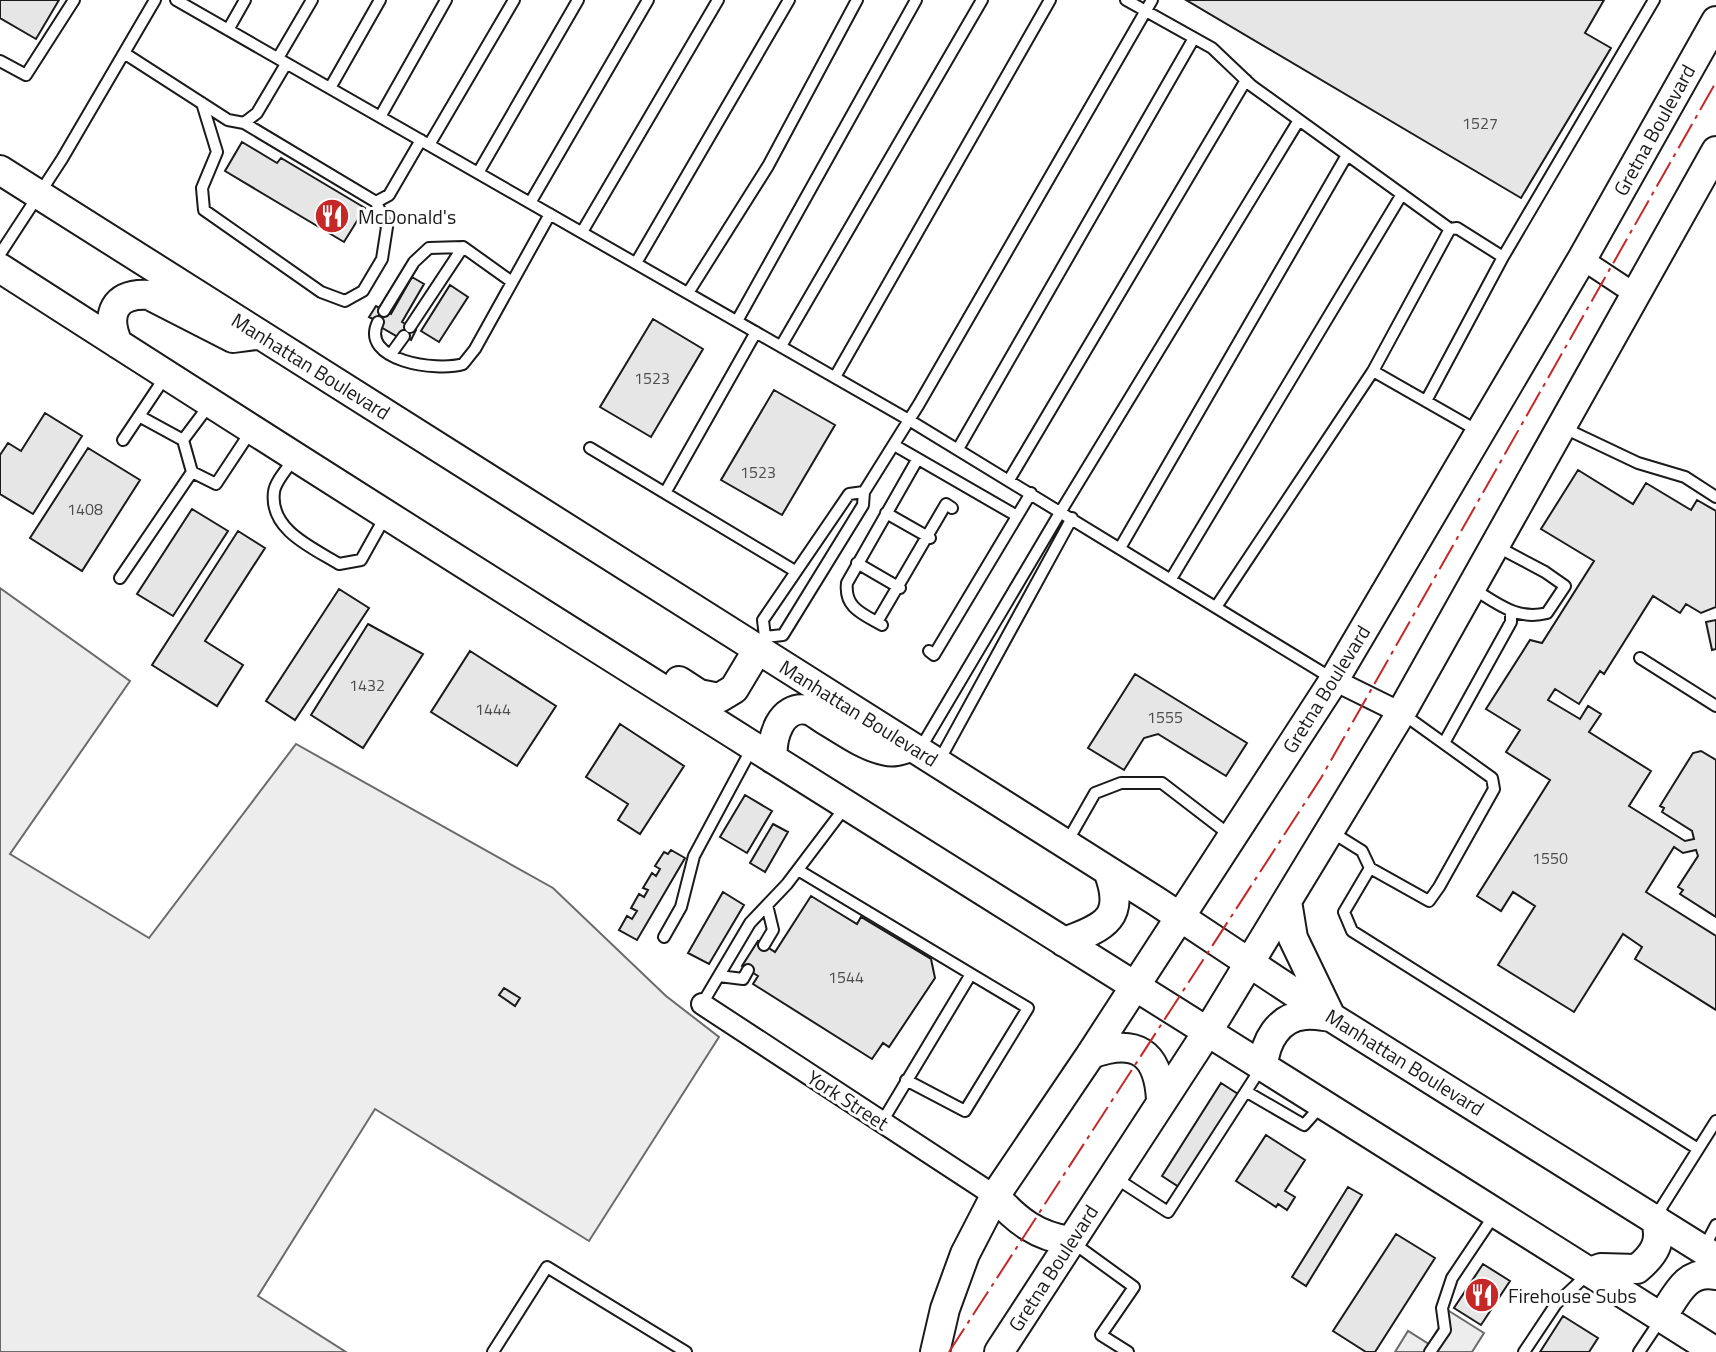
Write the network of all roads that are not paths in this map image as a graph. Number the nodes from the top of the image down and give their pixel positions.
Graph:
1 (74, 0) edge
2 (155, 0) edge
3 (176, 0) edge
4 (245, 0) edge
5 (312, 0) edge
6 (380, 0) edge
7 (446, 0) edge
8 (514, 0) edge
9 (578, 0) edge
10 (648, 0) edge
11 (718, 0) edge
12 (789, 0) edge
13 (857, 0) edge
14 (916, 0) edge
15 (982, 0) edge
16 (1050, 0) edge
17 (1126, 0) edge
18 (1152, 0) edge
19 (1654, 0) edge
20 (1145, 11) junction
21 (1716, 21) edge
22 (228, 30) junction
23 (1194, 38) junction
24 (124, 53) junction
25 (0, 61) edge
26 (282, 61) junction
27 (1246, 80) junction
28 (330, 88) junction
29 (202, 103) junction
30 (380, 117) junction
31 (1299, 120) junction
32 (244, 123) junction
33 (425, 143) junction
34 (1716, 151) edge
35 (1347, 155) junction
36 (0, 170) edge
37 (478, 173) junction
38 (39, 193) junction
39 (1402, 194) junction
40 (376, 202) junction
41 (530, 203) junction
42 (550, 214) junction
43 (1450, 229) junction
44 (582, 232) junction
45 (463, 247) junction
46 (0, 254) edge
47 (1503, 257) junction
48 (1582, 259) junction
49 (636, 263) junction
50 (0, 268) edge
51 (512, 282) junction
52 (688, 293) junction
53 (1635, 294) junction
54 (384, 311) dead end
55 (737, 321) junction
56 (378, 322) dead end
57 (756, 332) junction
58 (261, 334) junction
59 (118, 344) junction
60 (781, 346) junction
61 (391, 354) junction
62 (1373, 371) junction
63 (166, 376) junction
64 (835, 377) junction
65 (1426, 401) junction
66 (210, 404) junction
67 (139, 416) junction
68 (909, 420) junction
69 (1561, 426) junction
70 (252, 431) junction
71 (1480, 432) junction
72 (123, 440) dead end
73 (183, 440) junction
74 (894, 445) junction
75 (590, 448) dead end
76 (958, 449) junction
77 (294, 458) junction
78 (917, 460) junction
79 (192, 472) junction
80 (1009, 480) junction
81 (864, 492) junction
82 (665, 493) junction
83 (1031, 493) junction
84 (1716, 497) edge
85 (949, 506) dead end
86 (1061, 511) junction
87 (886, 513) junction
88 (386, 516) junction
89 (1017, 516) junction
90 (1072, 518) junction
91 (930, 538) junction
92 (1495, 545) junction
93 (1120, 548) junction
94 (857, 563) junction
95 (795, 571) junction
96 (120, 578) dead end
97 (1171, 579) junction
98 (1471, 587) junction
99 (900, 588) junction
100 (1216, 607) junction
101 (1511, 611) junction
102 (580, 635) junction
103 (762, 643) junction
104 (929, 651) dead end
105 (1640, 658) dead end
106 (1334, 680) junction
107 (1716, 706) edge
108 (1401, 713) junction
109 (1444, 743) junction
110 (763, 752) junction
111 (923, 754) junction
112 (847, 805) junction
113 (1330, 831) junction
114 (1233, 837) junction
115 (1066, 844) junction
116 (1370, 868) junction
117 (798, 870) junction
118 (1108, 871) junction
119 (1287, 901) junction
120 (767, 905) junction
121 (1181, 917) junction
122 (664, 937) dead end
123 (1064, 942) junction
124 (764, 945) dead end
125 (1250, 962) junction
126 (748, 970) dead end
127 (971, 974) junction
128 (719, 976) junction
129 (1135, 986) junction
130 (702, 1004) joint
131 (1331, 1017) junction
132 (1208, 1031) junction
133 (1091, 1054) junction
134 (1263, 1066) junction
135 (906, 1080) junction
136 (1247, 1092) junction
137 (1161, 1099) junction
138 (1324, 1104) junction
139 (1716, 1121) edge
140 (882, 1122) junction
141 (1698, 1149) junction
142 (1112, 1176) junction
143 (995, 1196) junction
144 (1496, 1213) junction
145 (1655, 1218) junction
146 (1070, 1241) junction
147 (1712, 1244) edge
148 (1590, 1272) junction
149 (1716, 1275) edge
150 (1662, 1317) junction
151 (493, 1352) edge
152 (686, 1352) edge
153 (935, 1352) edge
154 (999, 1352) edge
155 (1128, 1352) edge
156 (1430, 1352) edge
157 (1524, 1352) edge
158 (1639, 1352) edge
159 (1716, 1352) edge

1 - 25 lane
2 - 24 lane
3 - 22 lane
4 - 22 lane
5 - 26 lane
6 - 28 lane
7 - 30 lane
8 - 33 lane
9 - 37 lane
10 - 41 lane
11 - 44 lane
12 - 49 lane
13 - 52 lane
14 - 55 lane
15 - 60 lane
16 - 64 lane
17 - 20 lane
18 - 20 lane
19 - 47 lane
20 - 23 lane
20 - 68 lane
21 - 48 street, Gretna Boulevard
22 - 26 lane
23 - 27 lane
23 - 76 lane
24 - 29 lane
24 - 38 lane
26 - 28 lane
26 - 32 lane
27 - 31 lane
27 - 80 lane
28 - 30 lane
29 - 32 lane
29 - 40 lane
30 - 33 lane
31 - 35 lane
31 - 86 lane
32 - 40 lane
33 - 37 lane
33 - 40 lane
34 - 53 street, Gretna Boulevard
35 - 39 lane
35 - 93 lane
36 - 38 street, Manhattan Boulevard
37 - 41 lane
38 - 46 lane
38 - 58 street, Manhattan Boulevard
39 - 43 lane
39 - 97 lane
41 - 42 lane
42 - 44 lane
42 - 51 lane
43 - 47 lane
43 - 62 lane
44 - 49 lane
45 - 51 lane
45 - 54 lane
45 - 61 lane
47 - 65 lane
48 - 53 street
48 - 71 street, Gretna Boulevard
49 - 52 lane
50 - 59 street
51 - 61 lane
52 - 55 lane
53 - 69 street, Gretna Boulevard
55 - 57 lane
56 - 61 lane
57 - 60 lane
57 - 82 lane
58 - 59 street
58 - 103 street, Manhattan Boulevard
59 - 63 street
60 - 64 lane
62 - 65 lane
62 - 100 lane
63 - 66 street
63 - 67 lane
64 - 68 lane
65 - 71 lane
66 - 70 street
66 - 73 lane
67 - 72 lane
67 - 73 lane
68 - 74 lane
68 - 76 lane
69 - 84 lane
69 - 92 street, Gretna Boulevard
70 - 77 street
70 - 79 lane
71 - 106 street, Gretna Boulevard
73 - 79 lane
74 - 78 lane
74 - 81 lane
75 - 82 lane
76 - 80 lane
77 - 88 street
77 - 88 lane
78 - 87 lane
78 - 89 lane
79 - 96 lane
80 - 83 lane
81 - 95 lane
81 - 103 lane
82 - 95 lane
83 - 86 lane
83 - 89 lane
85 - 91 lane
86 - 90 lane
86 - 111 lane
87 - 91 lane
87 - 94 lane
88 - 102 street
89 - 104 lane
90 - 93 lane
90 - 111 lane
91 - 99 lane
92 - 98 street, Gretna Boulevard
92 - 101 lane
93 - 97 lane
94 - 99 lane
94 - 99 lane
95 - 103 lane
97 - 100 lane
98 - 101 lane
98 - 108 street, Gretna Boulevard
100 - 106 lane
101 - 109 lane
102 - 103 street
102 - 110 street
103 - 111 street, Manhattan Boulevard
105 - 107 lane
106 - 108 street
106 - 114 street, Gretna Boulevard
108 - 109 lane
108 - 113 street, Gretna Boulevard
109 - 116 lane
110 - 111 street
110 - 112 street
110 - 122 lane
111 - 115 street, Manhattan Boulevard
112 - 117 lane
112 - 123 street
113 - 116 lane
113 - 119 street, Gretna Boulevard
114 - 115 lane
114 - 121 street, Gretna Boulevard
115 - 118 street, Manhattan Boulevard
116 - 141 lane
117 - 120 lane
117 - 127 lane
118 - 121 street, Manhattan Boulevard
118 - 123 street
119 - 125 street, Gretna Boulevard
119 - 131 street
120 - 124 lane
120 - 128 lane
121 - 125 street, Manhattan Boulevard
121 - 129 street, Gretna Boulevard
123 - 129 street
125 - 131 street, Manhattan Boulevard
125 - 132 street, Gretna Boulevard
126 - 128 lane
127 - 135 lane
127 - 135 lane
128 - 130 lane
129 - 132 street
129 - 133 street, Gretna Boulevard
130 - 140 street, York Street
131 - 134 street
131 - 145 street, Manhattan Boulevard
132 - 134 street
132 - 137 street, Gretna Boulevard
133 - 137 street
133 - 143 street, Gretna Boulevard
134 - 136 lane
134 - 138 street
135 - 140 lane
136 - 138 lane
136 - 142 lane
137 - 142 street, Gretna Boulevard
138 - 144 street
139 - 141 lane
140 - 143 street, York Street
141 - 145 lane
142 - 146 street, Gretna Boulevard
143 - 146 street
143 - 153 street, Gretna Boulevard
144 - 148 street
144 - 156 lane
145 - 147 street, Manhattan Boulevard
145 - 148 street
146 - 154 street, Gretna Boulevard
146 - 155 lane
148 - 150 street
148 - 157 lane
149 - 150 street
150 - 158 lane
150 - 159 street
151 - 152 lane

